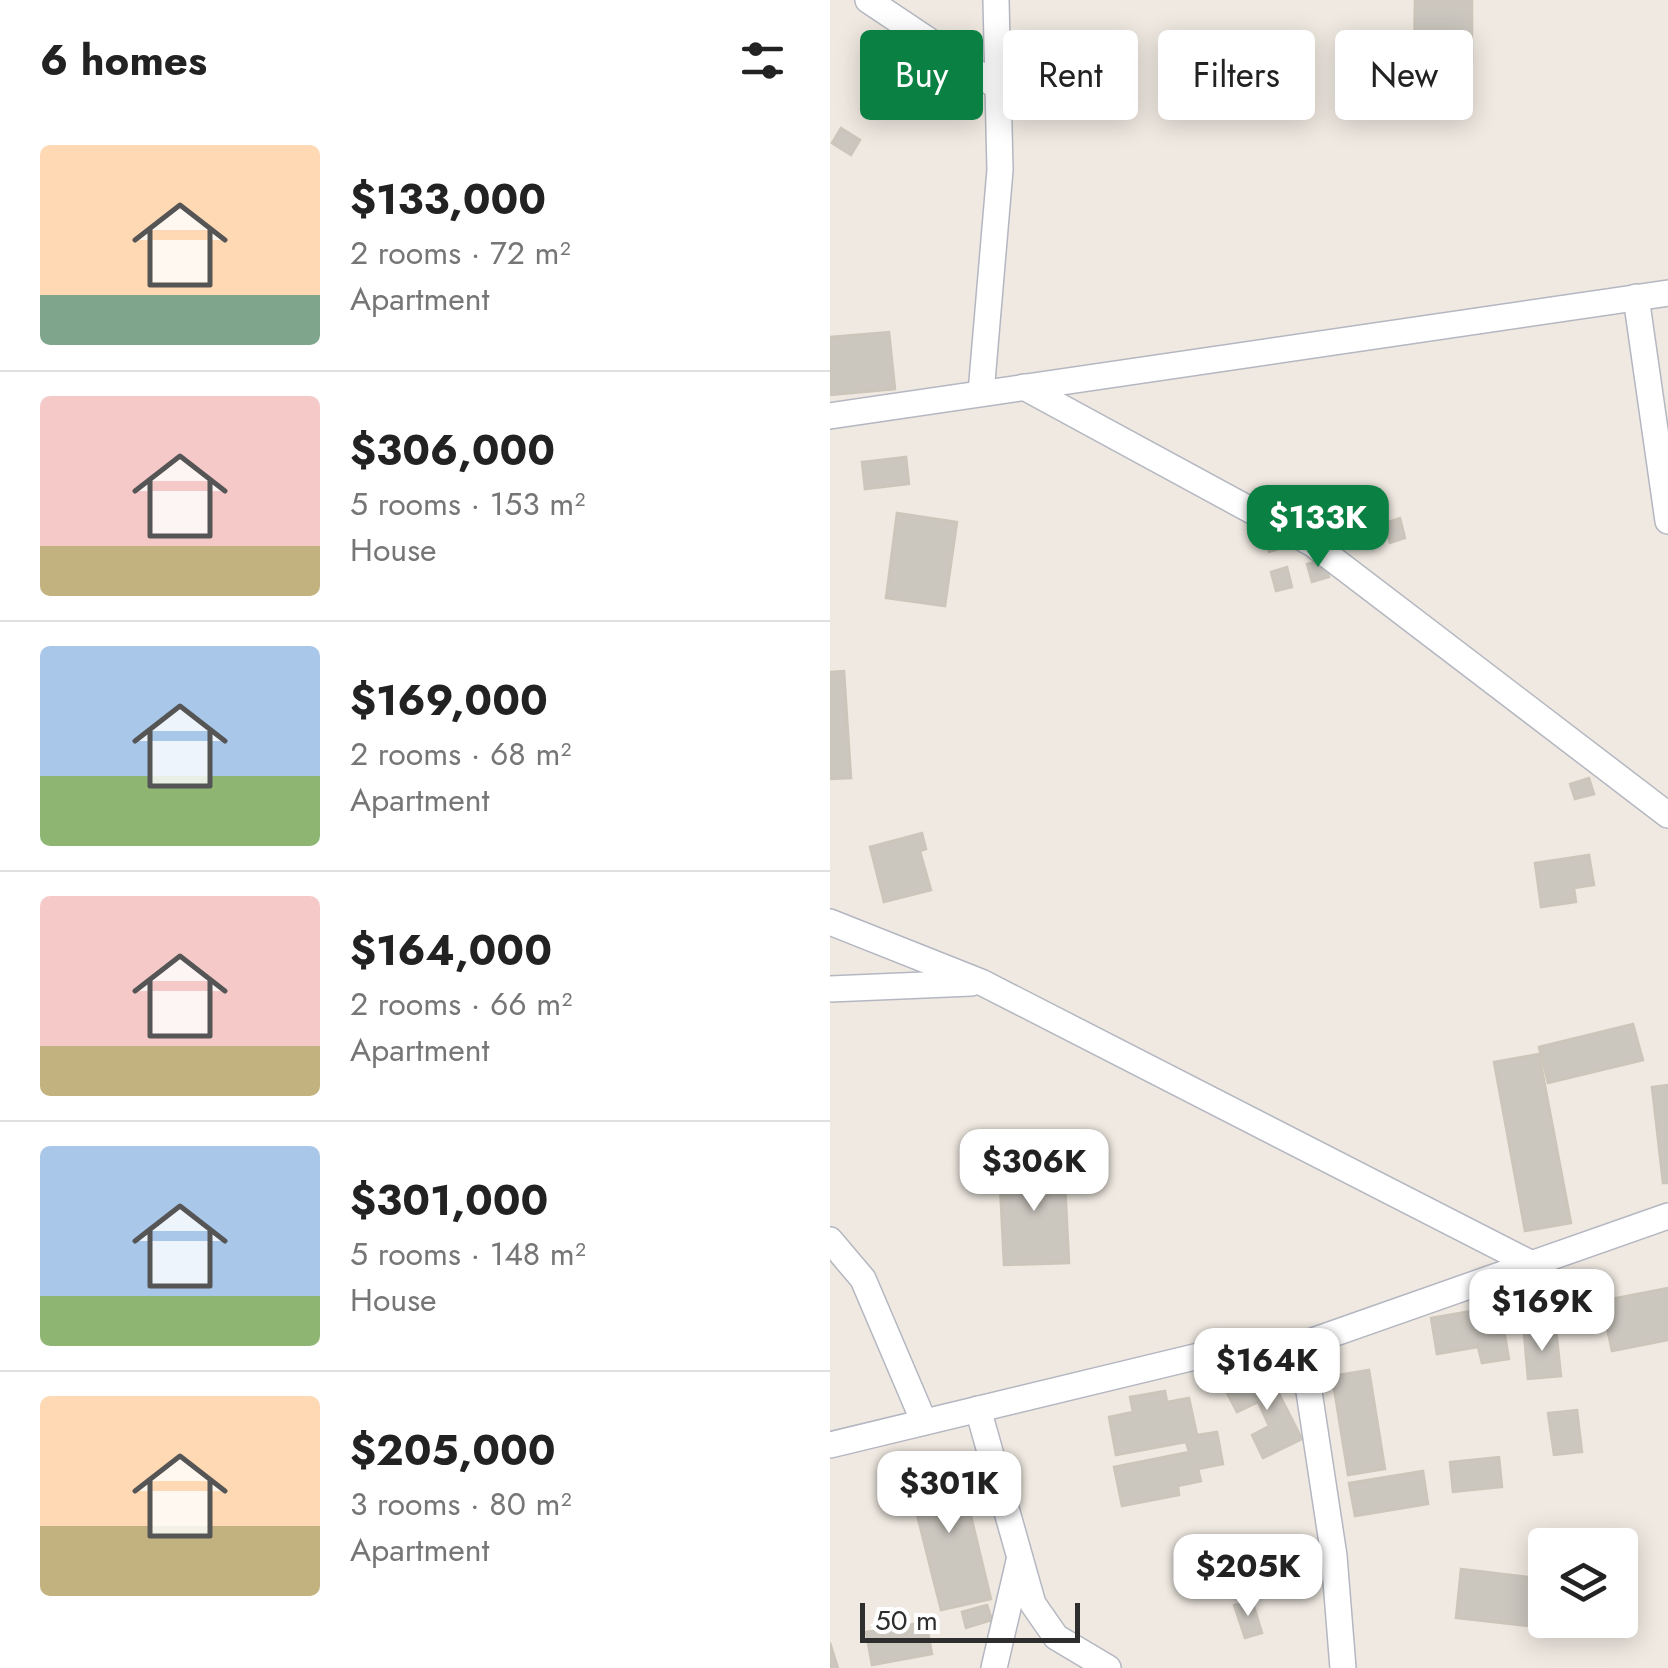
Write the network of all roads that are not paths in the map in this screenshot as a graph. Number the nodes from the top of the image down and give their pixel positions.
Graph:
1 (868, 0) edge
2 (996, 0) edge
3 (1001, 89) junction
4 (1668, 293) edge
5 (1636, 298) junction
6 (1024, 387) junction
7 (981, 393) junction
8 (830, 416) edge
9 (1668, 521) edge
10 (1668, 814) edge
11 (830, 922) edge
12 (980, 982) junction
13 (830, 989) edge
14 (1668, 1216) edge
15 (830, 1240) edge
16 (1528, 1262) junction
17 (1264, 1358) junction
18 (978, 1409) junction
19 (924, 1422) junction
20 (830, 1444) edge
21 (1020, 1556) junction
22 (994, 1668) edge
23 (1108, 1668) edge
24 (1343, 1668) edge

1 - 3 street
2 - 3 street
3 - 7 street
4 - 5 street
5 - 6 street
5 - 9 street
6 - 7 street
6 - 10 street
7 - 8 street
11 - 12 street
12 - 13 street
12 - 16 street
14 - 16 street
15 - 19 street
16 - 17 street
17 - 18 street
17 - 24 street
18 - 19 street
18 - 21 street
19 - 20 street
21 - 22 street
21 - 23 street

